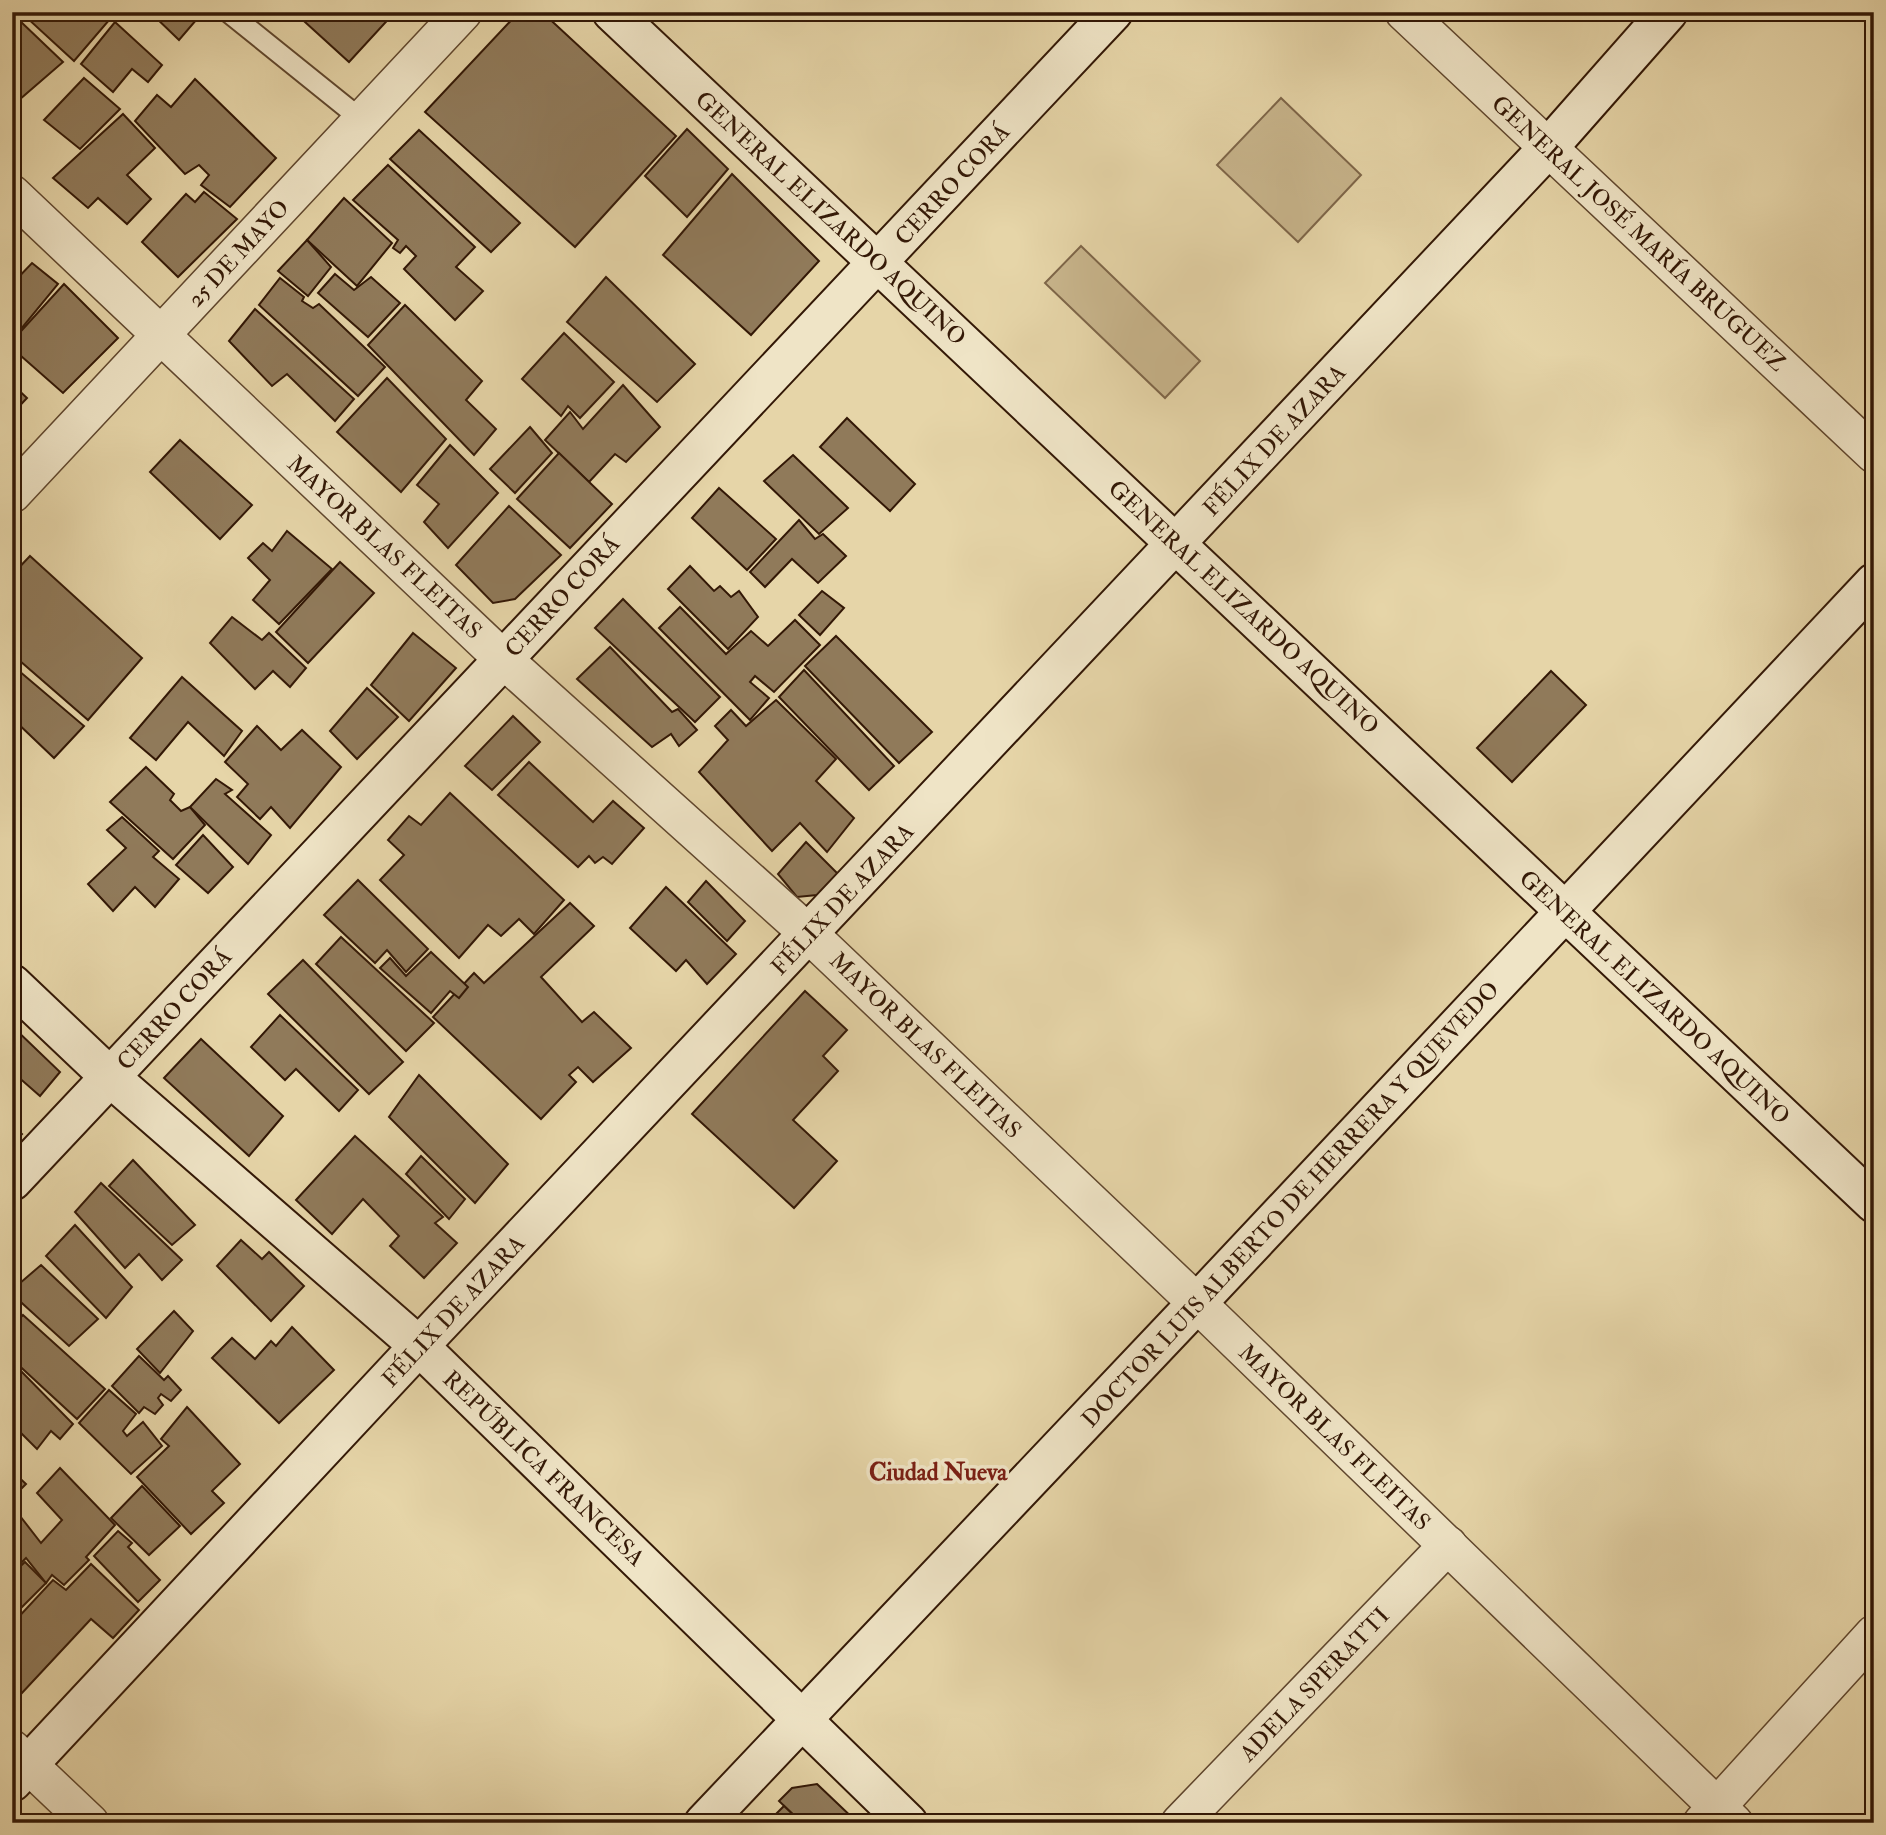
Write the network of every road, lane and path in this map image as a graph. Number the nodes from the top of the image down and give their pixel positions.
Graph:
1 (228, 12) edge
2 (463, 12) edge
3 (612, 12) edge
4 (1113, 12) edge
5 (1404, 12) edge
6 (1668, 12) edge
7 (362, 120) junction
8 (1548, 148) junction
9 (12, 194) edge
10 (877, 263) junction
11 (161, 335) junction
12 (1874, 454) edge
13 (12, 495) edge
14 (1177, 543) junction
15 (1874, 583) edge
16 (503, 659) junction
17 (1565, 911) junction
18 (809, 934) junction
19 (12, 984) edge
20 (110, 1077) junction
21 (12, 1181) edge
22 (1874, 1203) edge
23 (1197, 1303) junction
24 (419, 1346) junction
25 (1448, 1545) junction
26 (1874, 1634) edge
27 (802, 1719) junction
28 (18, 1766) edge
29 (1718, 1817) edge
30 (90, 1823) edge
31 (704, 1823) edge
32 (908, 1823) edge
33 (1180, 1823) edge

1 - 7 lane
2 - 7 street, 25 DE MAYO
3 - 10 street, GENERAL ELIZARDO AQUINO
4 - 10 street, CERRO CORÁ
5 - 8 street, GENERAL JOSÉ MARÍA BRUGUEZ
6 - 8 street, FÉLIX DE AZARA
7 - 11 street, 25 DE MAYO
8 - 12 street, GENERAL JOSÉ MARÍA BRUGUEZ
8 - 14 street, FÉLIX DE AZARA
9 - 11 street, MAYOR BLAS FLEITAS
10 - 14 street, GENERAL ELIZARDO AQUINO
10 - 16 street, CERRO CORÁ
11 - 13 street, 25 DE MAYO
11 - 16 street, MAYOR BLAS FLEITAS
14 - 17 street, GENERAL ELIZARDO AQUINO
14 - 18 street, FÉLIX DE AZARA
15 - 17 street, DOCTOR LUIS ALBERTO DE HERRERA Y QUEVEDO
16 - 18 street, MAYOR BLAS FLEITAS
16 - 20 street, CERRO CORÁ
17 - 22 street, GENERAL ELIZARDO AQUINO
17 - 23 street, DOCTOR LUIS ALBERTO DE HERRERA Y QUEVEDO
18 - 23 street, MAYOR BLAS FLEITAS
18 - 24 street, FÉLIX DE AZARA
19 - 20 street, REPÚBLICA FRANCESA
20 - 21 street, CERRO CORÁ
20 - 24 street, REPÚBLICA FRANCESA
23 - 25 street, MAYOR BLAS FLEITAS
23 - 27 street, DOCTOR LUIS ALBERTO DE HERRERA Y QUEVEDO
24 - 27 street, REPÚBLICA FRANCESA
24 - 28 street, FÉLIX DE AZARA
25 - 29 street, MAYOR BLAS FLEITAS
25 - 33 street, ADELA SPERATTI
26 - 29 street
27 - 31 street, DOCTOR LUIS ALBERTO DE HERRERA Y QUEVEDO
27 - 32 street, REPÚBLICA FRANCESA
28 - 30 street

